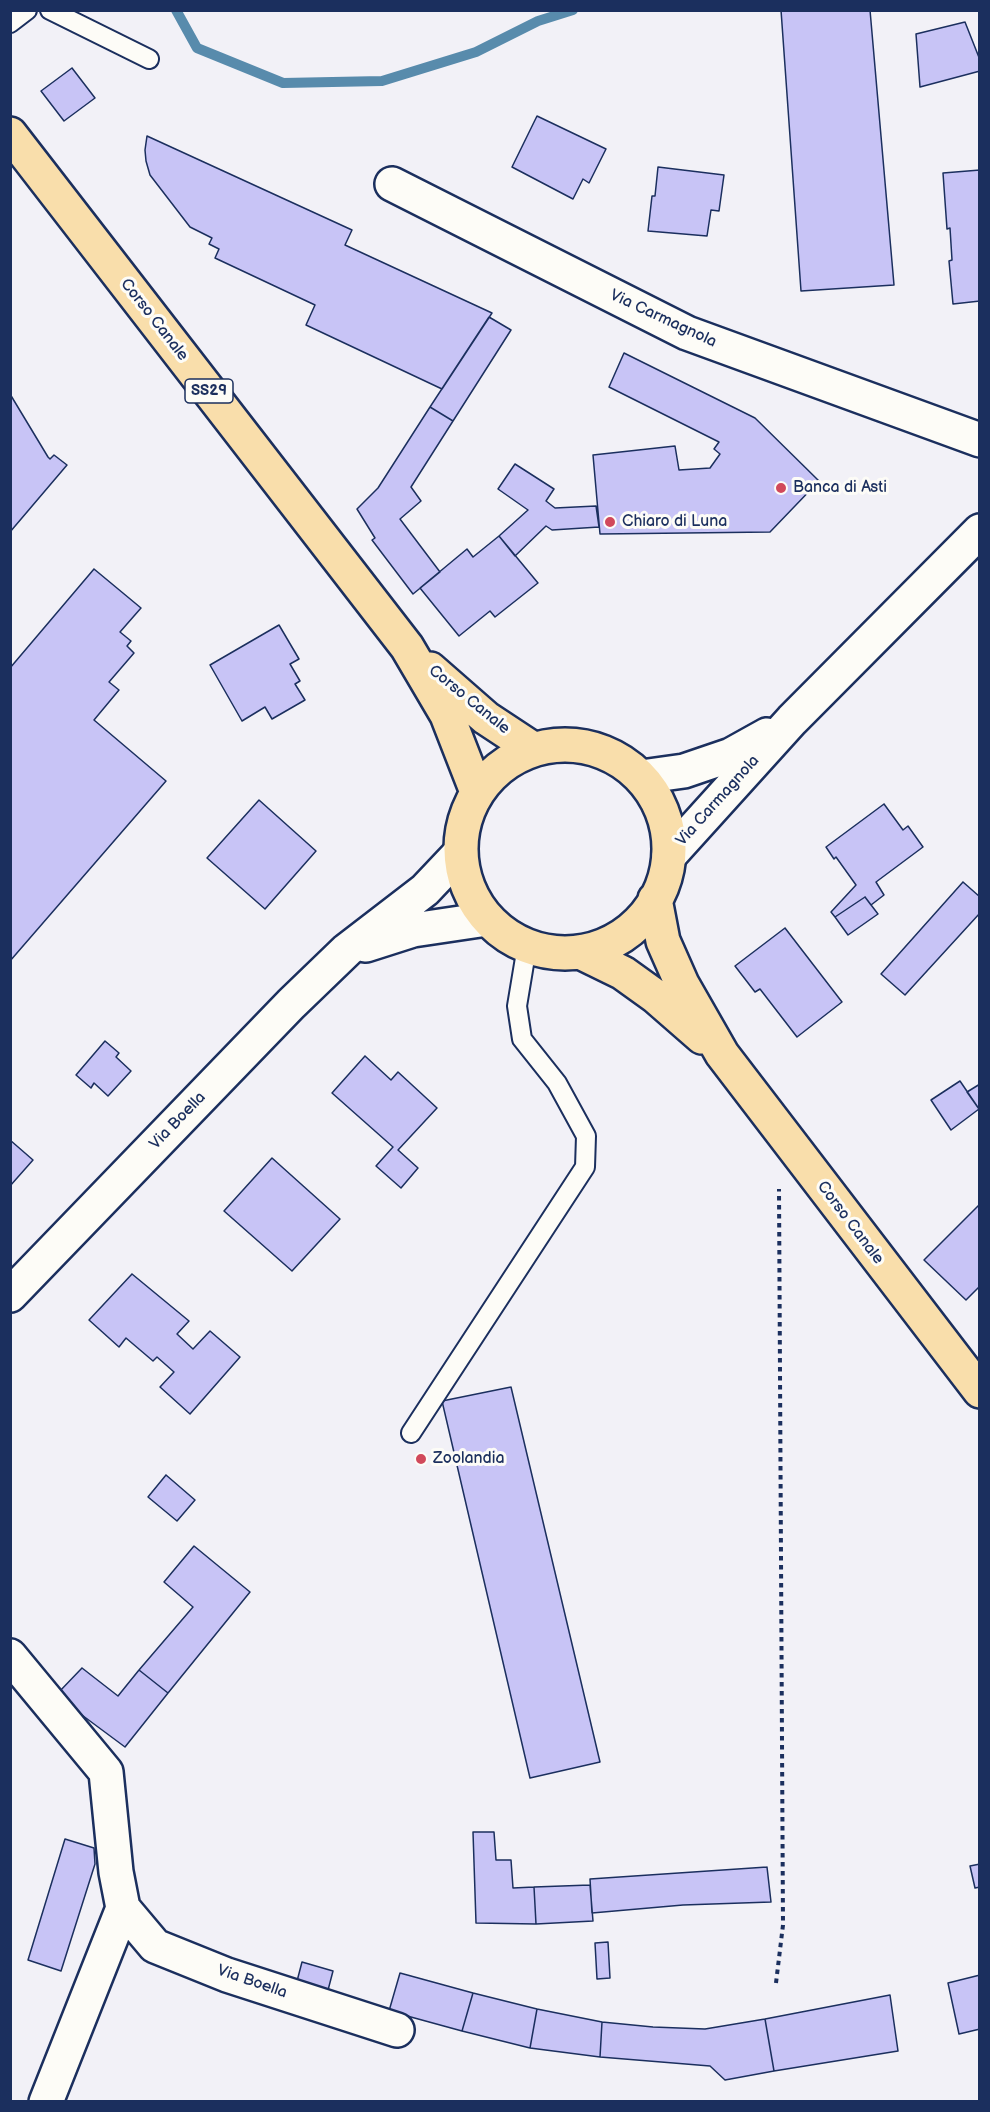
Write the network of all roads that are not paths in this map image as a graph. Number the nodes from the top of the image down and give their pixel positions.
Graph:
1 (27, 10) edge
2 (50, 10) edge
3 (10, 23) edge
4 (149, 58) dead end
5 (10, 134) edge
6 (392, 184) dead end
7 (980, 440) edge
8 (980, 531) edge
9 (407, 648) junction
10 (792, 720) junction
11 (533, 749) junction
12 (641, 777) junction
13 (477, 792) junction
14 (460, 853) junction
15 (669, 856) junction
16 (655, 899) junction
17 (487, 919) junction
18 (527, 946) junction
19 (347, 950) junction
20 (580, 952) junction
21 (722, 1054) junction
22 (10, 1295) edge
23 (980, 1391) edge
24 (411, 1434) dead end
25 (10, 1656) edge
26 (123, 1908) junction
27 (398, 2030) dead end
28 (46, 2102) edge

1 - 3 lane
2 - 4 lane
5 - 9 main road, Corso Canale / SS29
6 - 7 street, Via Carmagnola
8 - 10 street, Via Carmagnola
9 - 11 main road, Corso Canale
9 - 13 main road, Corso Canale / SS29
10 - 12 street, Via Carmagnola
10 - 15 street, Via Carmagnola
11 - 12 main road, Corso Canale
11 - 13 main road, Corso Canale
12 - 15 main road, Corso Canale
13 - 14 main road, Corso Canale
14 - 17 main road, Corso Canale
14 - 19 street, Via Boella
15 - 16 main road, Corso Canale
16 - 20 main road, Corso Canale
16 - 21 main road, Corso Canale
17 - 18 main road, Corso Canale
17 - 19 street, Via Boella
18 - 20 main road, Corso Canale
18 - 24 lane
19 - 22 street, Via Boella
20 - 21 main road, Corso Canale
21 - 23 main road, Corso Canale
25 - 26 street, Via Boella
26 - 27 street, Via Boella
26 - 28 street

